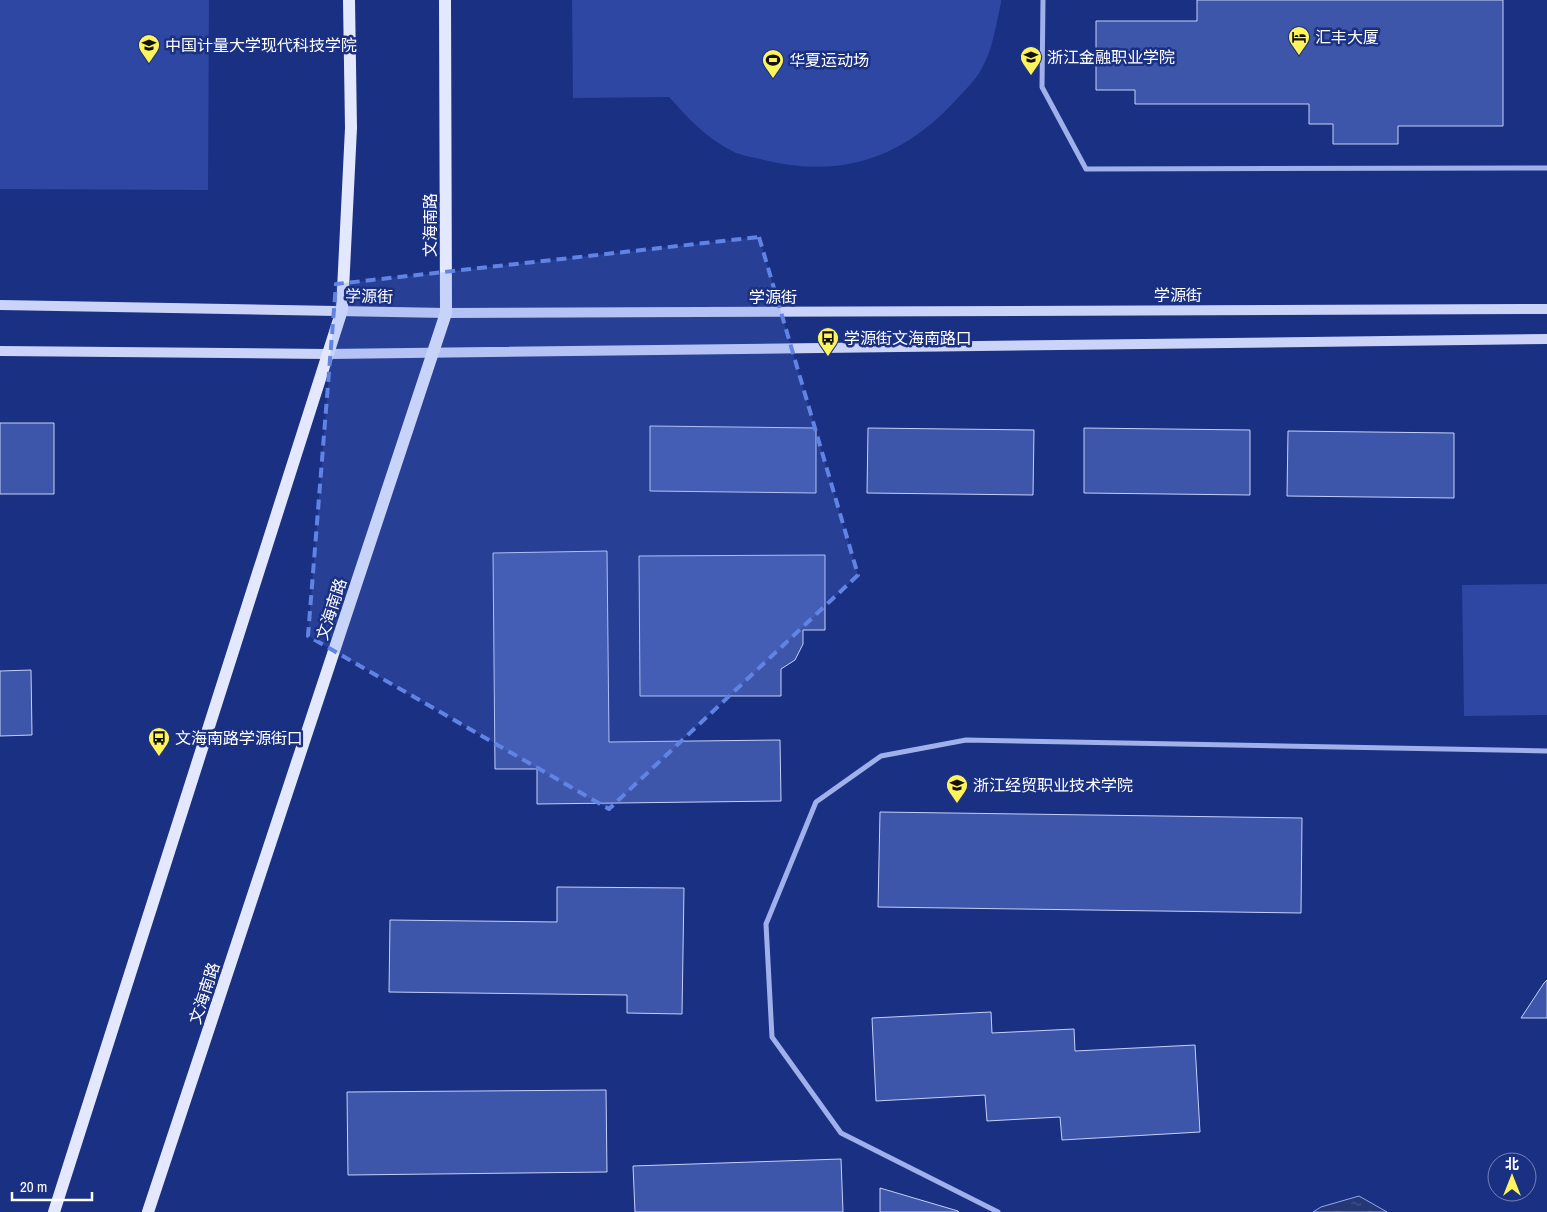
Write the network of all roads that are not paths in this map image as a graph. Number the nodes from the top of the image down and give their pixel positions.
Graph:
1 (349, 0) edge
2 (446, 0) edge
3 (1043, 0) edge
4 (1547, 168) edge
5 (0, 305) edge
6 (342, 310) junction
7 (1547, 310) edge
8 (446, 312) junction
9 (1547, 339) edge
10 (0, 350) edge
11 (433, 352) junction
12 (328, 354) junction
13 (1547, 751) edge
14 (54, 1212) edge
15 (148, 1212) edge
16 (998, 1212) edge

1 - 6 main road
2 - 8 main road, 文海南路
3 - 4 street
5 - 6 main road, 学源街
6 - 8 main road, 学源街
6 - 12 main road
7 - 8 main road, 学源街
8 - 11 main road, 文海南路
9 - 11 main road
10 - 12 main road
11 - 12 main road
11 - 15 main road, 文海南路
12 - 14 main road
13 - 16 street

